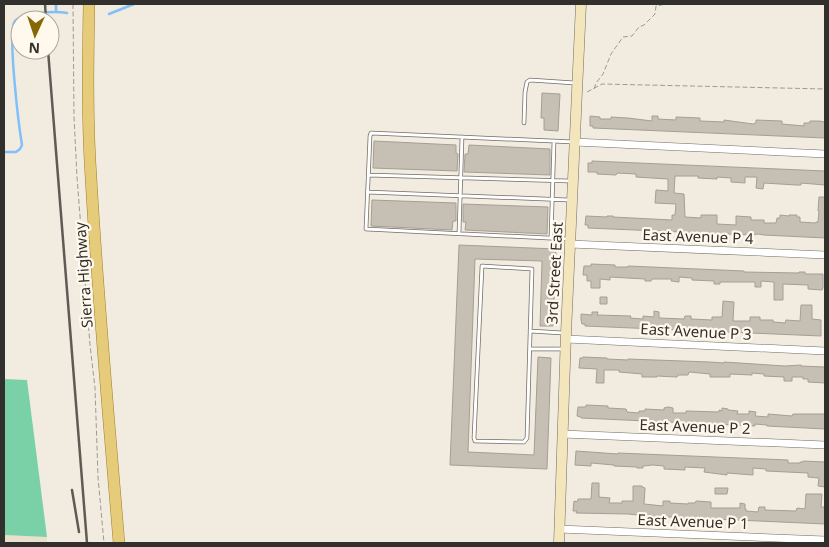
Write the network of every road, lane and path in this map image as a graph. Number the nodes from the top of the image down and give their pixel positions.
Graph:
1 (73, 4) edge
2 (89, 4) edge
3 (581, 4) edge
4 (666, 4) edge
5 (578, 83) junction
6 (594, 89) junction
7 (825, 89) edge
8 (577, 96) junction
9 (524, 124) dead end
10 (462, 137) junction
11 (554, 141) junction
12 (575, 142) junction
13 (825, 154) edge
14 (368, 175) junction
15 (462, 178) junction
16 (553, 181) junction
17 (573, 182) junction
18 (367, 192) junction
19 (461, 195) junction
20 (552, 198) junction
21 (572, 200) junction
22 (459, 233) junction
23 (551, 238) junction
24 (571, 242) junction
25 (825, 255) edge
26 (530, 331) junction
27 (566, 341) junction
28 (530, 349) junction
29 (825, 351) edge
30 (563, 434) junction
31 (825, 445) edge
32 (559, 528) junction
33 (825, 540) edge
34 (104, 543) edge
35 (119, 543) edge
36 (559, 543) edge

1 - 34 path
2 - 35 main road, Sierra Highway
3 - 5 street, 3rd Street East
4 - 6 path
5 - 8 street, 3rd Street East
5 - 9 lane
6 - 7 path
6 - 8 path
8 - 12 street, 3rd Street East
10 - 11 lane
10 - 14 lane
10 - 15 lane
11 - 12 lane
11 - 16 lane
12 - 13 street
12 - 17 street, 3rd Street East
14 - 15 lane
14 - 18 lane
15 - 16 lane
15 - 19 lane
16 - 17 lane
16 - 20 lane
17 - 21 street, 3rd Street East
18 - 19 lane
18 - 22 lane
19 - 20 lane
19 - 22 lane
20 - 21 lane
20 - 23 lane
21 - 24 street, 3rd Street East
22 - 23 lane
23 - 24 lane
24 - 25 street, East Avenue P 4
24 - 27 street, 3rd Street East
26 - 27 lane
26 - 28 lane
26 - 28 lane
27 - 28 lane
27 - 29 street, East Avenue P 3
27 - 30 street, 3rd Street East
30 - 31 street, East Avenue P 2
30 - 32 street, 3rd Street East
32 - 33 street, East Avenue P 1
32 - 36 street, 3rd Street East

